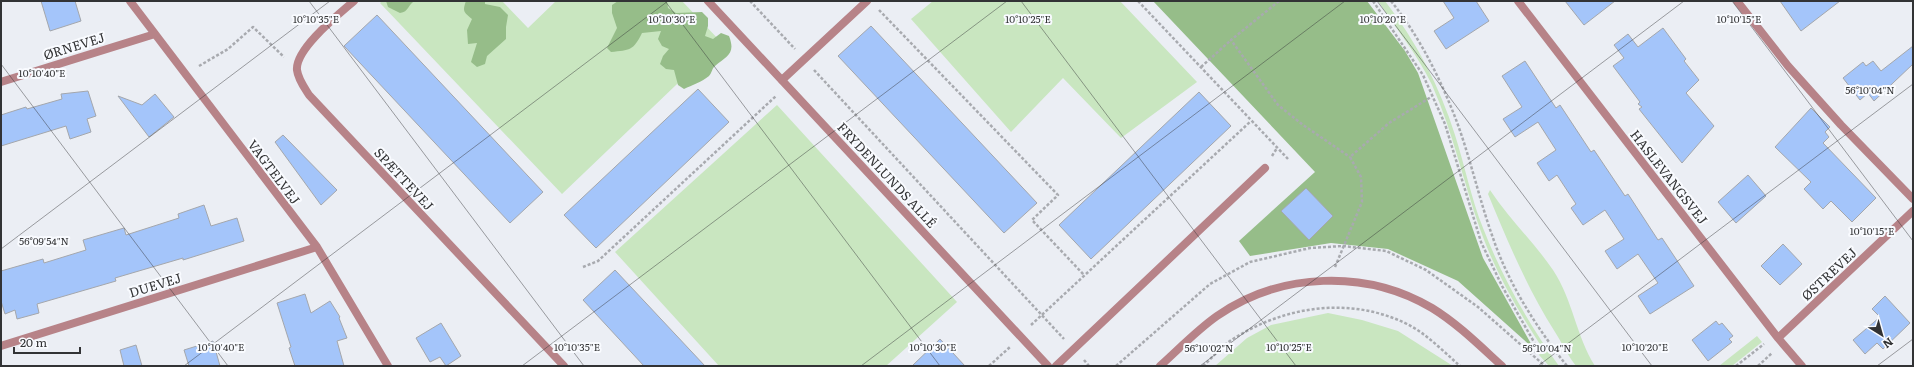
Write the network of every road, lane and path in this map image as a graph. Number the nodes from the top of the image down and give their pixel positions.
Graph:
1 (130, 1) edge
2 (354, 1) edge
3 (708, 1) edge
4 (750, 1) edge
5 (867, 1) edge
6 (1138, 1) edge
7 (1279, 1) edge
8 (1373, 1) edge
9 (1391, 1) edge
10 (1518, 1) edge
11 (1737, 1) edge
12 (882, 12) dead end
13 (155, 34) junction
14 (1231, 40) junction
15 (805, 60) junction
16 (1200, 67) junction
17 (297, 69) junction
18 (184, 75) junction
19 (1, 82) edge
20 (784, 83) junction
21 (1431, 97) junction
22 (1251, 121) junction
23 (1350, 157) junction
24 (1288, 159) dead end
25 (1265, 168) dead end
26 (1913, 199) edge
27 (1913, 211) edge
28 (317, 247) junction
29 (583, 267) dead end
30 (1084, 275) junction
31 (1329, 280) junction
32 (1041, 315) junction
33 (1020, 337) junction
34 (1778, 338) junction
35 (1, 346) edge
36 (1074, 349) junction
37 (1534, 354) dead end
38 (388, 366) edge
39 (564, 366) edge
40 (989, 366) edge
41 (1048, 366) edge
42 (1056, 366) edge
43 (1089, 366) edge
44 (1160, 366) edge
45 (1203, 366) edge
46 (1460, 366) edge
47 (1502, 366) edge
48 (1567, 366) edge
49 (1736, 366) edge
50 (1802, 366) edge

1 - 13 street, VAGTELVEJ
2 - 17 street
3 - 20 street, FRYDENLUNDS ALLÉ
4 - 15 path
5 - 15 street
6 - 16 path
7 - 14 path
8 - 21 path
9 - 48 path
10 - 34 street, HASLEVANGSVEJ
11 - 26 street
12 - 30 path
13 - 18 street, VAGTELVEJ
13 - 19 street, ØRNEVEJ
14 - 16 path
14 - 23 path
15 - 20 street
15 - 32 path
16 - 22 path
17 - 18 path
17 - 39 street, SPÆTTEVEJ
18 - 28 street, VAGTELVEJ
20 - 29 path
20 - 33 street, FRYDENLUNDS ALLÉ
21 - 23 path
21 - 37 path
22 - 24 path
22 - 30 path
23 - 31 path
25 - 36 street
27 - 34 street, ØSTREVEJ
28 - 35 street, DUEVEJ
28 - 38 street, VAGTELVEJ
30 - 32 path
31 - 44 street
31 - 47 street
32 - 33 path
32 - 36 path
33 - 40 path
33 - 41 street, FRYDENLUNDS ALLÉ
34 - 49 path
34 - 50 street, HASLEVANGSVEJ
36 - 42 street
36 - 43 path
45 - 46 path

